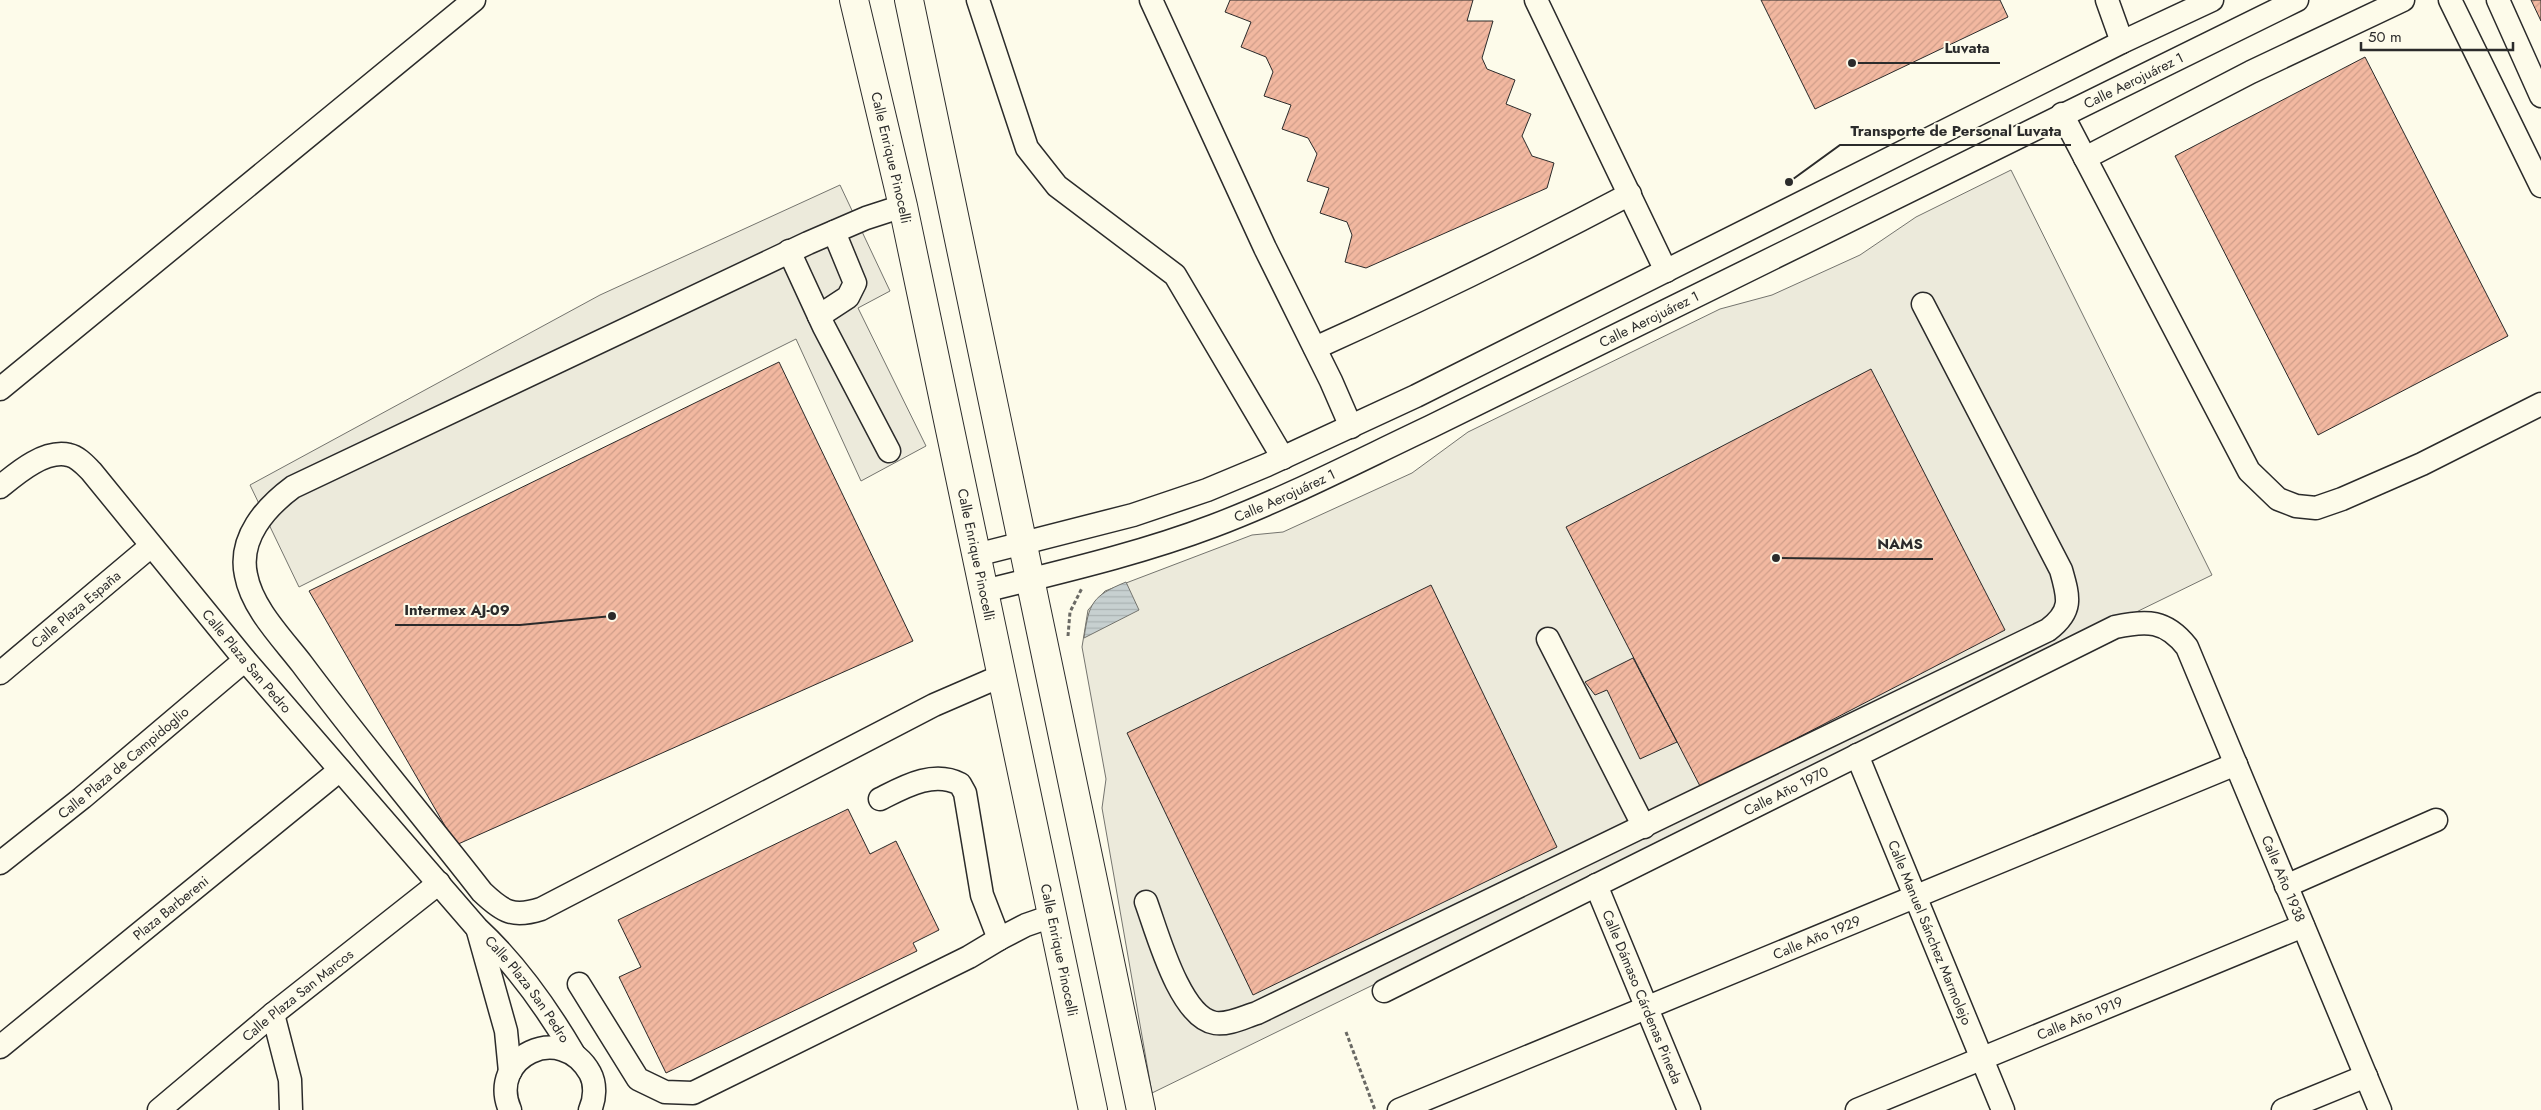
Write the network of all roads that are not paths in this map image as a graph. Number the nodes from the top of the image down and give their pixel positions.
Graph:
1 (474, 0) edge
2 (854, 0) edge
3 (909, 0) edge
4 (978, 0) edge
5 (1151, 0) edge
6 (1536, 0) edge
7 (2108, 0) edge
8 (2212, 0) edge
9 (2297, 0) edge
10 (2403, 0) edge
11 (2450, 0) edge
12 (2498, 0) edge
13 (2122, 42) junction
14 (2541, 96) edge
15 (2062, 114) junction
16 (2085, 158) junction
17 (2541, 186) edge
18 (1630, 194) junction
19 (903, 206) junction
20 (834, 232) junction
21 (789, 252) junction
22 (1666, 271) junction
23 (1923, 304) dead end
24 (819, 316) junction
25 (1314, 348) junction
26 (0, 389) edge
27 (2541, 404) edge
28 (1351, 427) junction
29 (889, 451) dead end
30 (1284, 458) junction
31 (0, 486) edge
32 (1022, 543) junction
33 (151, 546) junction
34 (976, 555) junction
35 (1030, 579) junction
36 (984, 591) junction
37 (1548, 639) dead end
38 (2187, 647) joint
39 (245, 660) junction
40 (0, 673) edge
41 (1001, 676) junction
42 (1857, 756) junction
43 (2236, 764) junction
44 (340, 770) junction
45 (880, 799) dead end
46 (2436, 820) dead end
47 (1644, 827) junction
48 (0, 863) edge
49 (438, 883) junction
50 (1596, 885) junction
51 (2286, 886) junction
52 (1915, 897) junction
53 (1146, 902) dead end
54 (1052, 916) junction
55 (2304, 926) junction
56 (477, 928) junction
57 (999, 939) junction
58 (579, 984) dead end
59 (1384, 991) dead end
60 (1647, 1008) junction
61 (273, 1014) junction
62 (0, 1047) edge
63 (574, 1054) junction
64 (1982, 1059) junction
65 (510, 1072) junction
66 (2366, 1076) junction
67 (159, 1110) edge
68 (291, 1110) edge
69 (510, 1110) edge
70 (590, 1110) edge
71 (1093, 1110) edge
72 (1141, 1110) edge
73 (1399, 1110) edge
74 (1689, 1110) edge
75 (1857, 1110) edge
76 (2003, 1110) edge
77 (2283, 1110) edge
78 (2380, 1110) edge

1 - 26 street
2 - 19 main road, Calle Enrique Pinocelli
3 - 32 main road
4 - 30 street
5 - 25 street
6 - 18 street
7 - 13 street
8 - 13 street
9 - 15 street, Calle Aerojuárez 1
10 - 16 street
11 - 17 street
12 - 14 street
13 - 22 street
15 - 16 street
15 - 35 street, Calle Aerojuárez 1
16 - 27 street
18 - 22 street
18 - 25 street
19 - 20 street
19 - 34 main road, Calle Enrique Pinocelli
20 - 21 street
20 - 24 street
21 - 24 street
21 - 41 street
22 - 28 street
23 - 47 street
24 - 29 street
25 - 28 street
28 - 30 street
30 - 32 street
31 - 33 street, Calle Plaza San Pedro
32 - 34 street
32 - 35 main road
33 - 39 street, Calle Plaza San Pedro
33 - 40 street, Calle Plaza España
34 - 36 main road, Calle Enrique Pinocelli
35 - 36 street, Calle Aerojuárez 1
35 - 72 main road
36 - 41 main road, Calle Enrique Pinocelli
37 - 47 street
38 - 42 street, Calle Año 1970
38 - 43 street, Calle Año 1938
39 - 44 street, Calle Plaza San Pedro
39 - 48 street, Calle Plaza de Campidoglio
41 - 54 main road, Calle Enrique Pinocelli
42 - 50 street, Calle Año 1970
42 - 52 street, Calle Manuel Sánchez Marmolejo
43 - 51 street, Calle Año 1938
43 - 52 street, Calle Año 1929
44 - 49 street, Calle Plaza San Pedro
44 - 62 street, Plaza Barbereni
45 - 57 street
46 - 51 street
47 - 53 street
49 - 56 street, Calle Plaza San Pedro
49 - 61 street, Calle Plaza San Marcos
50 - 59 street, Calle Año 1970
50 - 60 street, Calle Dámaso Cárdenas Pineda
51 - 55 street, Calle Año 1938
52 - 60 street, Calle Año 1929
52 - 64 street, Calle Manuel Sánchez Marmolejo
54 - 57 street
54 - 71 main road, Calle Enrique Pinocelli
55 - 64 street, Calle Año 1919
55 - 66 street, Calle Año 1938
56 - 63 street, Calle Plaza San Pedro
56 - 65 street, Calle Plaza San Pedro
57 - 58 street
60 - 73 street, Calle Año 1929
60 - 74 street, Calle Dámaso Cárdenas Pineda
61 - 67 street, Calle Plaza San Marcos
61 - 68 street
63 - 65 street
63 - 70 street, Calle Plaza San Pedro
64 - 75 street, Calle Año 1919
64 - 76 street, Calle Manuel Sánchez Marmolejo
65 - 69 street, Calle Plaza San Pedro
66 - 77 street
66 - 78 street, Calle Año 1938

